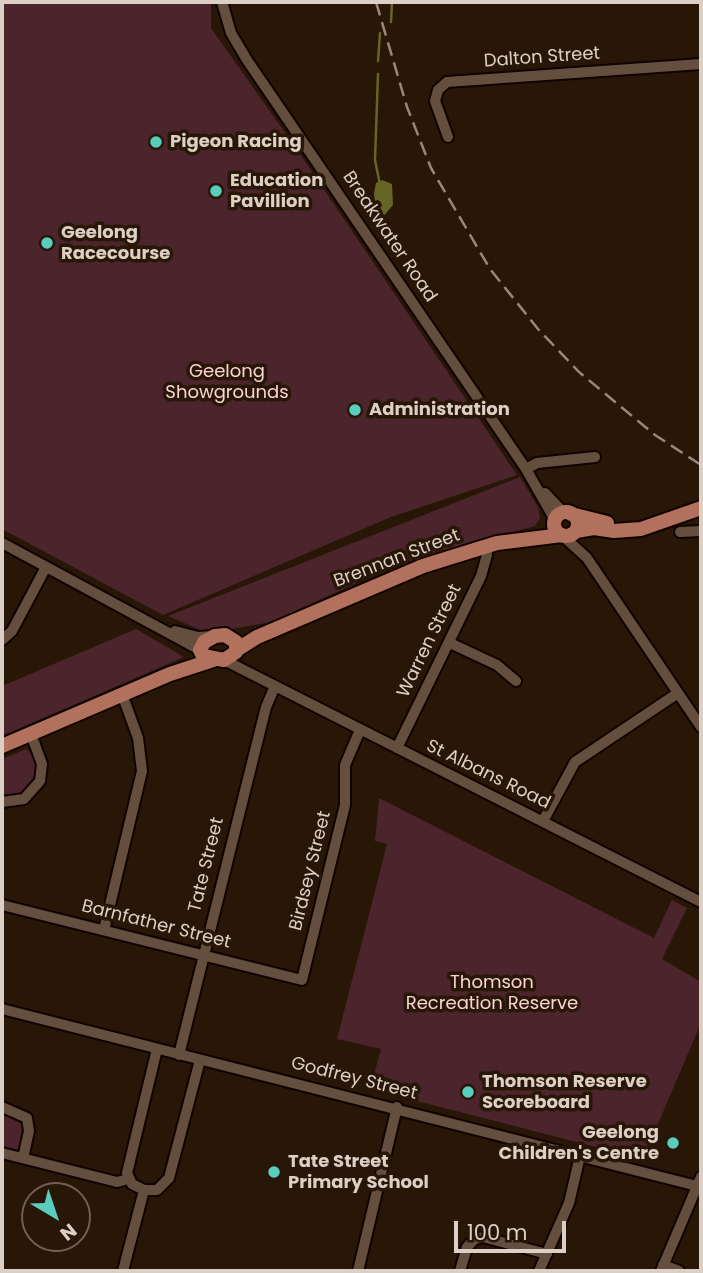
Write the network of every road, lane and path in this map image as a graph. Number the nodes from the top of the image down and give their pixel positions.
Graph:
1 (222, 2) edge
2 (701, 64) edge
3 (449, 137) dead end
4 (595, 457) dead end
5 (526, 469) junction
6 (701, 508) edge
7 (561, 517) junction
8 (667, 522) junction
9 (701, 531) edge
10 (680, 532) dead end
11 (569, 533) junction
12 (517, 540) junction
13 (2, 543) edge
14 (486, 546) junction
15 (46, 567) junction
16 (294, 621) junction
17 (162, 628) junction
18 (218, 635) junction
19 (2, 640) edge
20 (450, 643) junction
21 (200, 650) junction
22 (238, 650) junction
23 (218, 660) junction
24 (170, 674) junction
25 (259, 679) junction
26 (516, 681) dead end
27 (275, 686) junction
28 (678, 693) junction
29 (122, 694) junction
30 (701, 727) edge
31 (360, 730) junction
32 (30, 734) junction
33 (2, 746) edge
34 (397, 748) junction
35 (2, 802) edge
36 (542, 821) junction
37 (701, 902) edge
38 (2, 905) edge
39 (104, 930) junction
40 (202, 955) junction
41 (302, 980) joint
42 (2, 1009) edge
43 (157, 1049) junction
44 (178, 1055) junction
45 (200, 1060) junction
46 (2, 1107) edge
47 (397, 1107) junction
48 (2, 1153) edge
49 (580, 1156) junction
50 (23, 1158) junction
51 (128, 1179) junction
52 (699, 1181) edge
53 (144, 1189) junction
54 (547, 1254) junction
55 (662, 1268) edge
56 (123, 1271) edge
57 (358, 1271) edge
58 (460, 1271) edge
59 (540, 1271) edge
60 (679, 1271) edge

1 - 5 street, Breakwater Road
2 - 3 street, Dalton Street
4 - 5 street
5 - 7 street, Breakwater Road
6 - 8 main road
7 - 8 main road
7 - 11 main road
7 - 11 main road
7 - 12 main road, Brennan Street
8 - 11 main road, Brennan Street
9 - 10 street
11 - 12 main road, Brennan Street
11 - 28 street
12 - 14 main road, Brennan Street
13 - 15 street
14 - 16 main road, Brennan Street
14 - 20 street, Warren Street
15 - 17 street
15 - 19 street
16 - 18 main road, Brennan Street
16 - 22 main road, Brennan Street
17 - 18 street
17 - 21 street
18 - 21 main road
18 - 22 main road
20 - 26 street
20 - 34 street, Warren Street
21 - 23 main road
21 - 24 main road
22 - 23 main road, Brennan Street
22 - 25 street, St Albans Road
23 - 24 main road
23 - 25 street, St Albans Road
24 - 29 main road
25 - 27 street, St Albans Road
27 - 31 street, St Albans Road
27 - 40 street, Tate Street
28 - 30 street
28 - 36 street
29 - 32 main road
29 - 39 street
31 - 34 street, St Albans Road
31 - 41 street, Birdsey Street
32 - 33 main road
32 - 35 street
34 - 36 street, St Albans Road
36 - 37 street, St Albans Road
38 - 39 street, Barnfather Street
39 - 40 street, Barnfather Street
40 - 41 street, Barnfather Street
40 - 44 street, Tate Street
42 - 43 street, Godfrey Street
43 - 44 street, Godfrey Street
43 - 51 street
44 - 45 street, Godfrey Street
45 - 47 street, Godfrey Street
45 - 53 street
46 - 50 street
47 - 49 street, Godfrey Street
47 - 57 street
48 - 50 street
49 - 52 street, Godfrey Street
49 - 54 street
50 - 51 street
51 - 53 street
52 - 55 street
53 - 56 street
54 - 58 street
54 - 59 street
55 - 60 street

